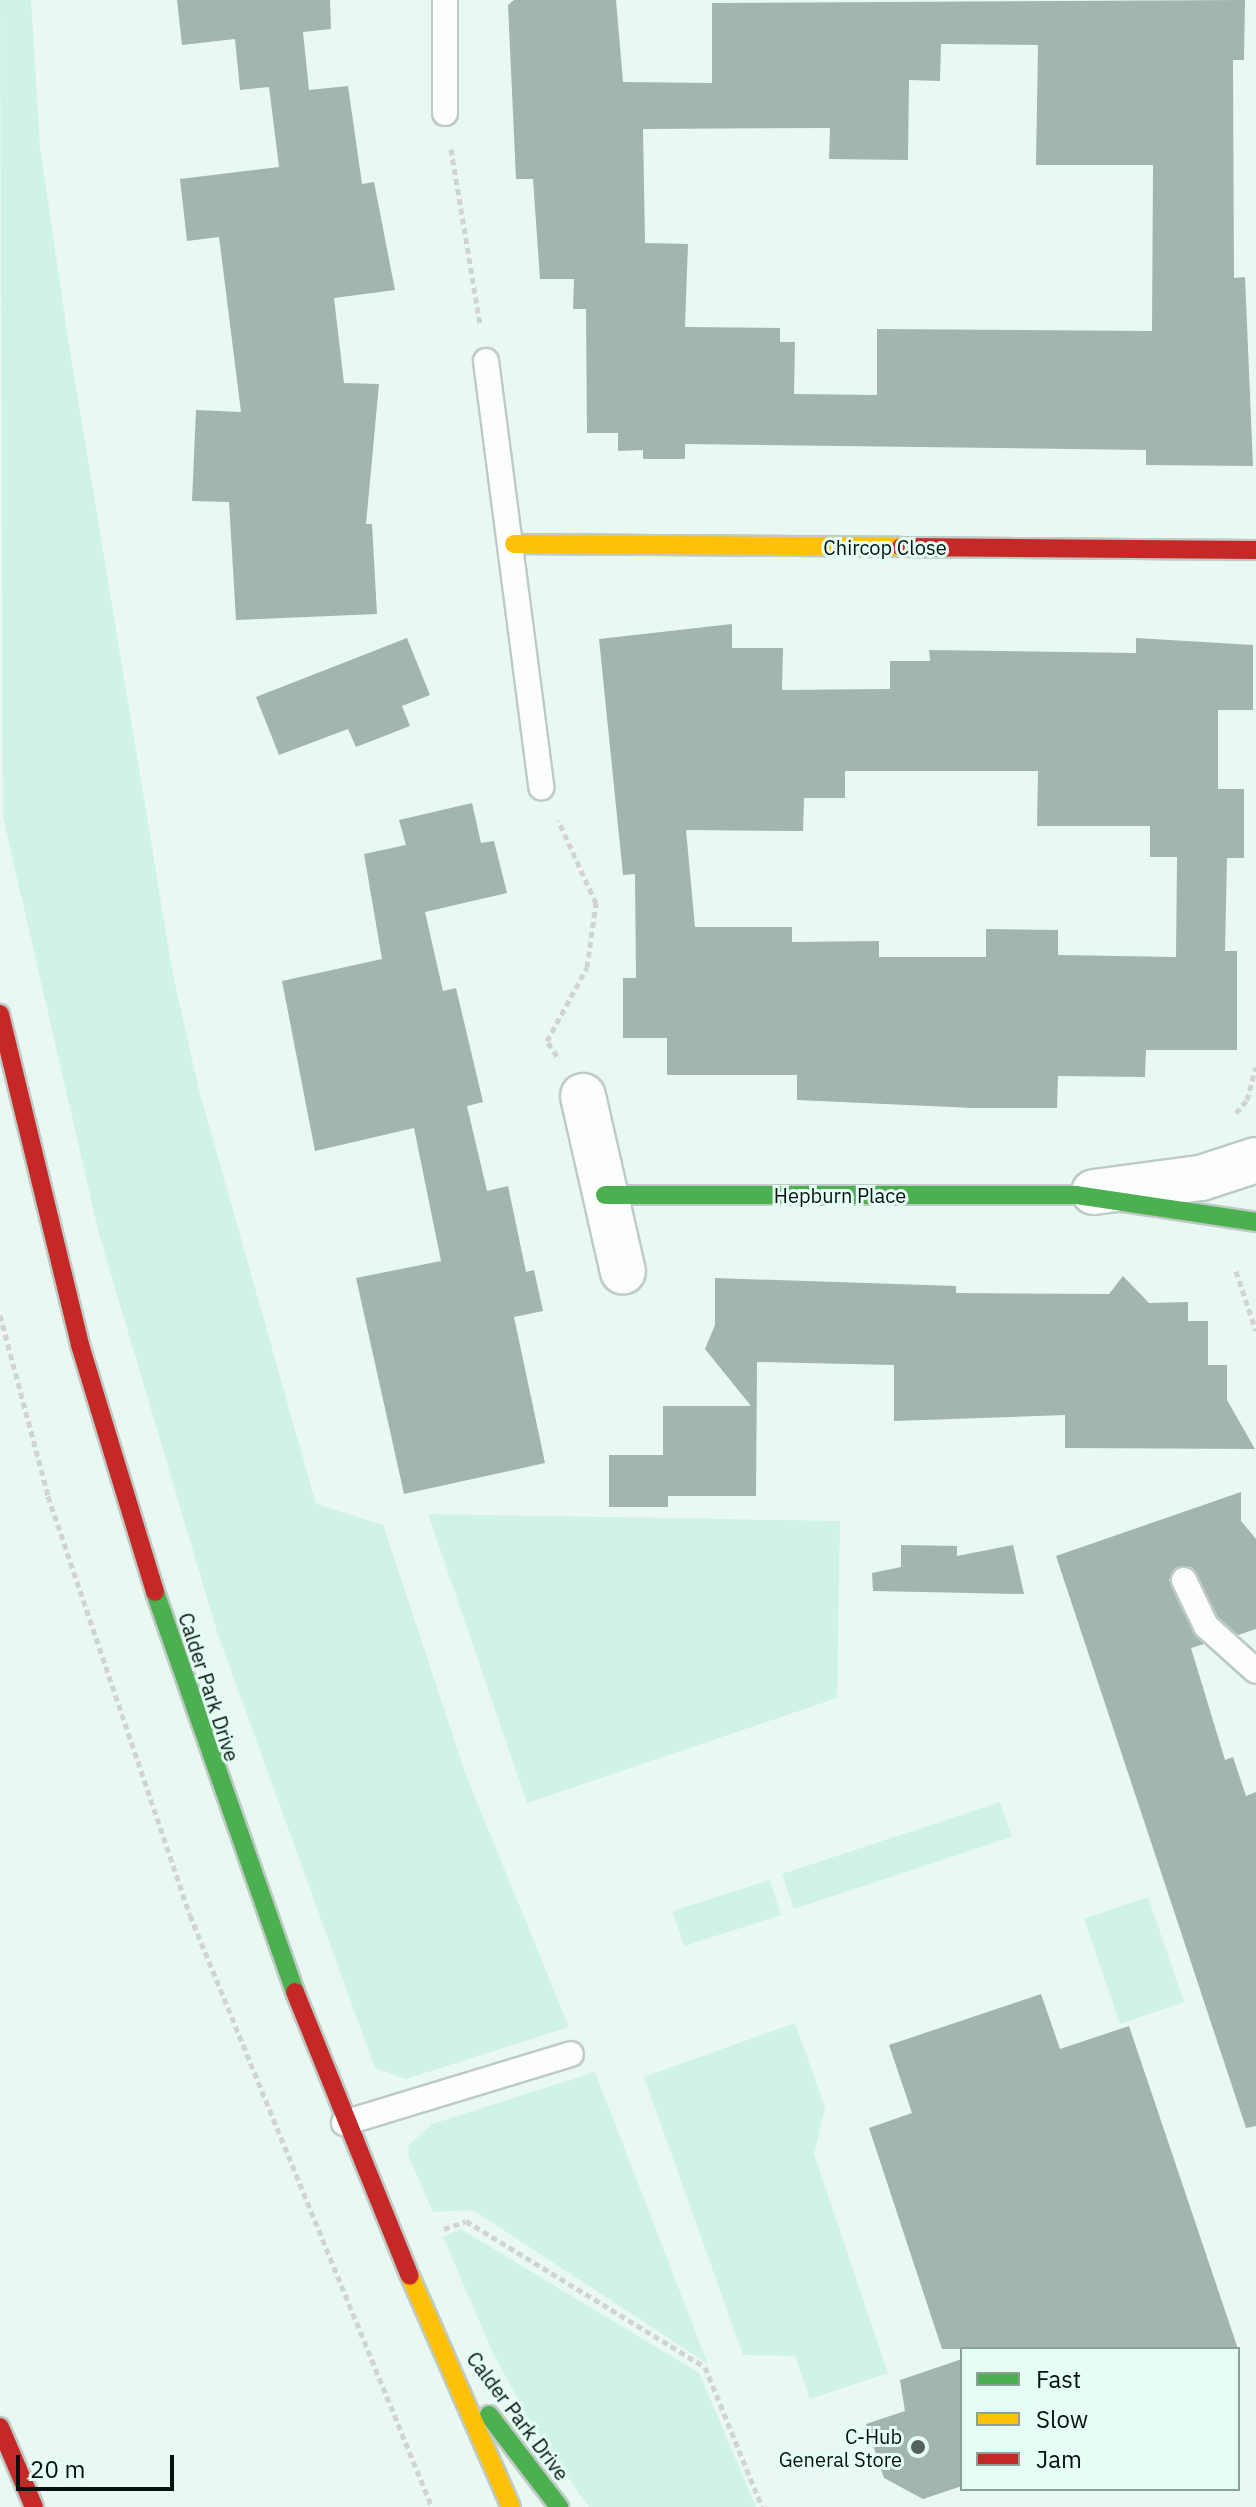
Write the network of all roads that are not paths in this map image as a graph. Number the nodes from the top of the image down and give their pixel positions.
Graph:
1 (445, 0) edge
2 (445, 113) road end
3 (486, 361) road end
4 (514, 544) junction
5 (1256, 550) edge
6 (541, 787) road end
7 (0, 1014) edge
8 (583, 1096) road end
9 (1256, 1160) edge
10 (605, 1195) junction
11 (1076, 1195) junction
12 (1256, 1222) edge
13 (623, 1272) dead end
14 (1184, 1580) dead end
15 (1256, 1671) edge
16 (571, 2054) dead end
17 (344, 2123) junction
18 (442, 2352) junction
19 (0, 2427) edge
20 (34, 2507) edge
21 (511, 2507) edge
22 (559, 2507) edge

1 - 2 lane
3 - 4 lane
4 - 5 street, Chircop Close
4 - 6 lane
7 - 17 street, Calder Park Drive
8 - 10 street
9 - 11 street, Hepburn Place
10 - 11 street, Hepburn Place
10 - 13 street
11 - 12 street, Hepburn Place
14 - 15 lane
16 - 17 lane
17 - 18 street, Calder Park Drive
18 - 21 street, Calder Park Drive
18 - 22 street, Calder Park Drive
19 - 20 street

